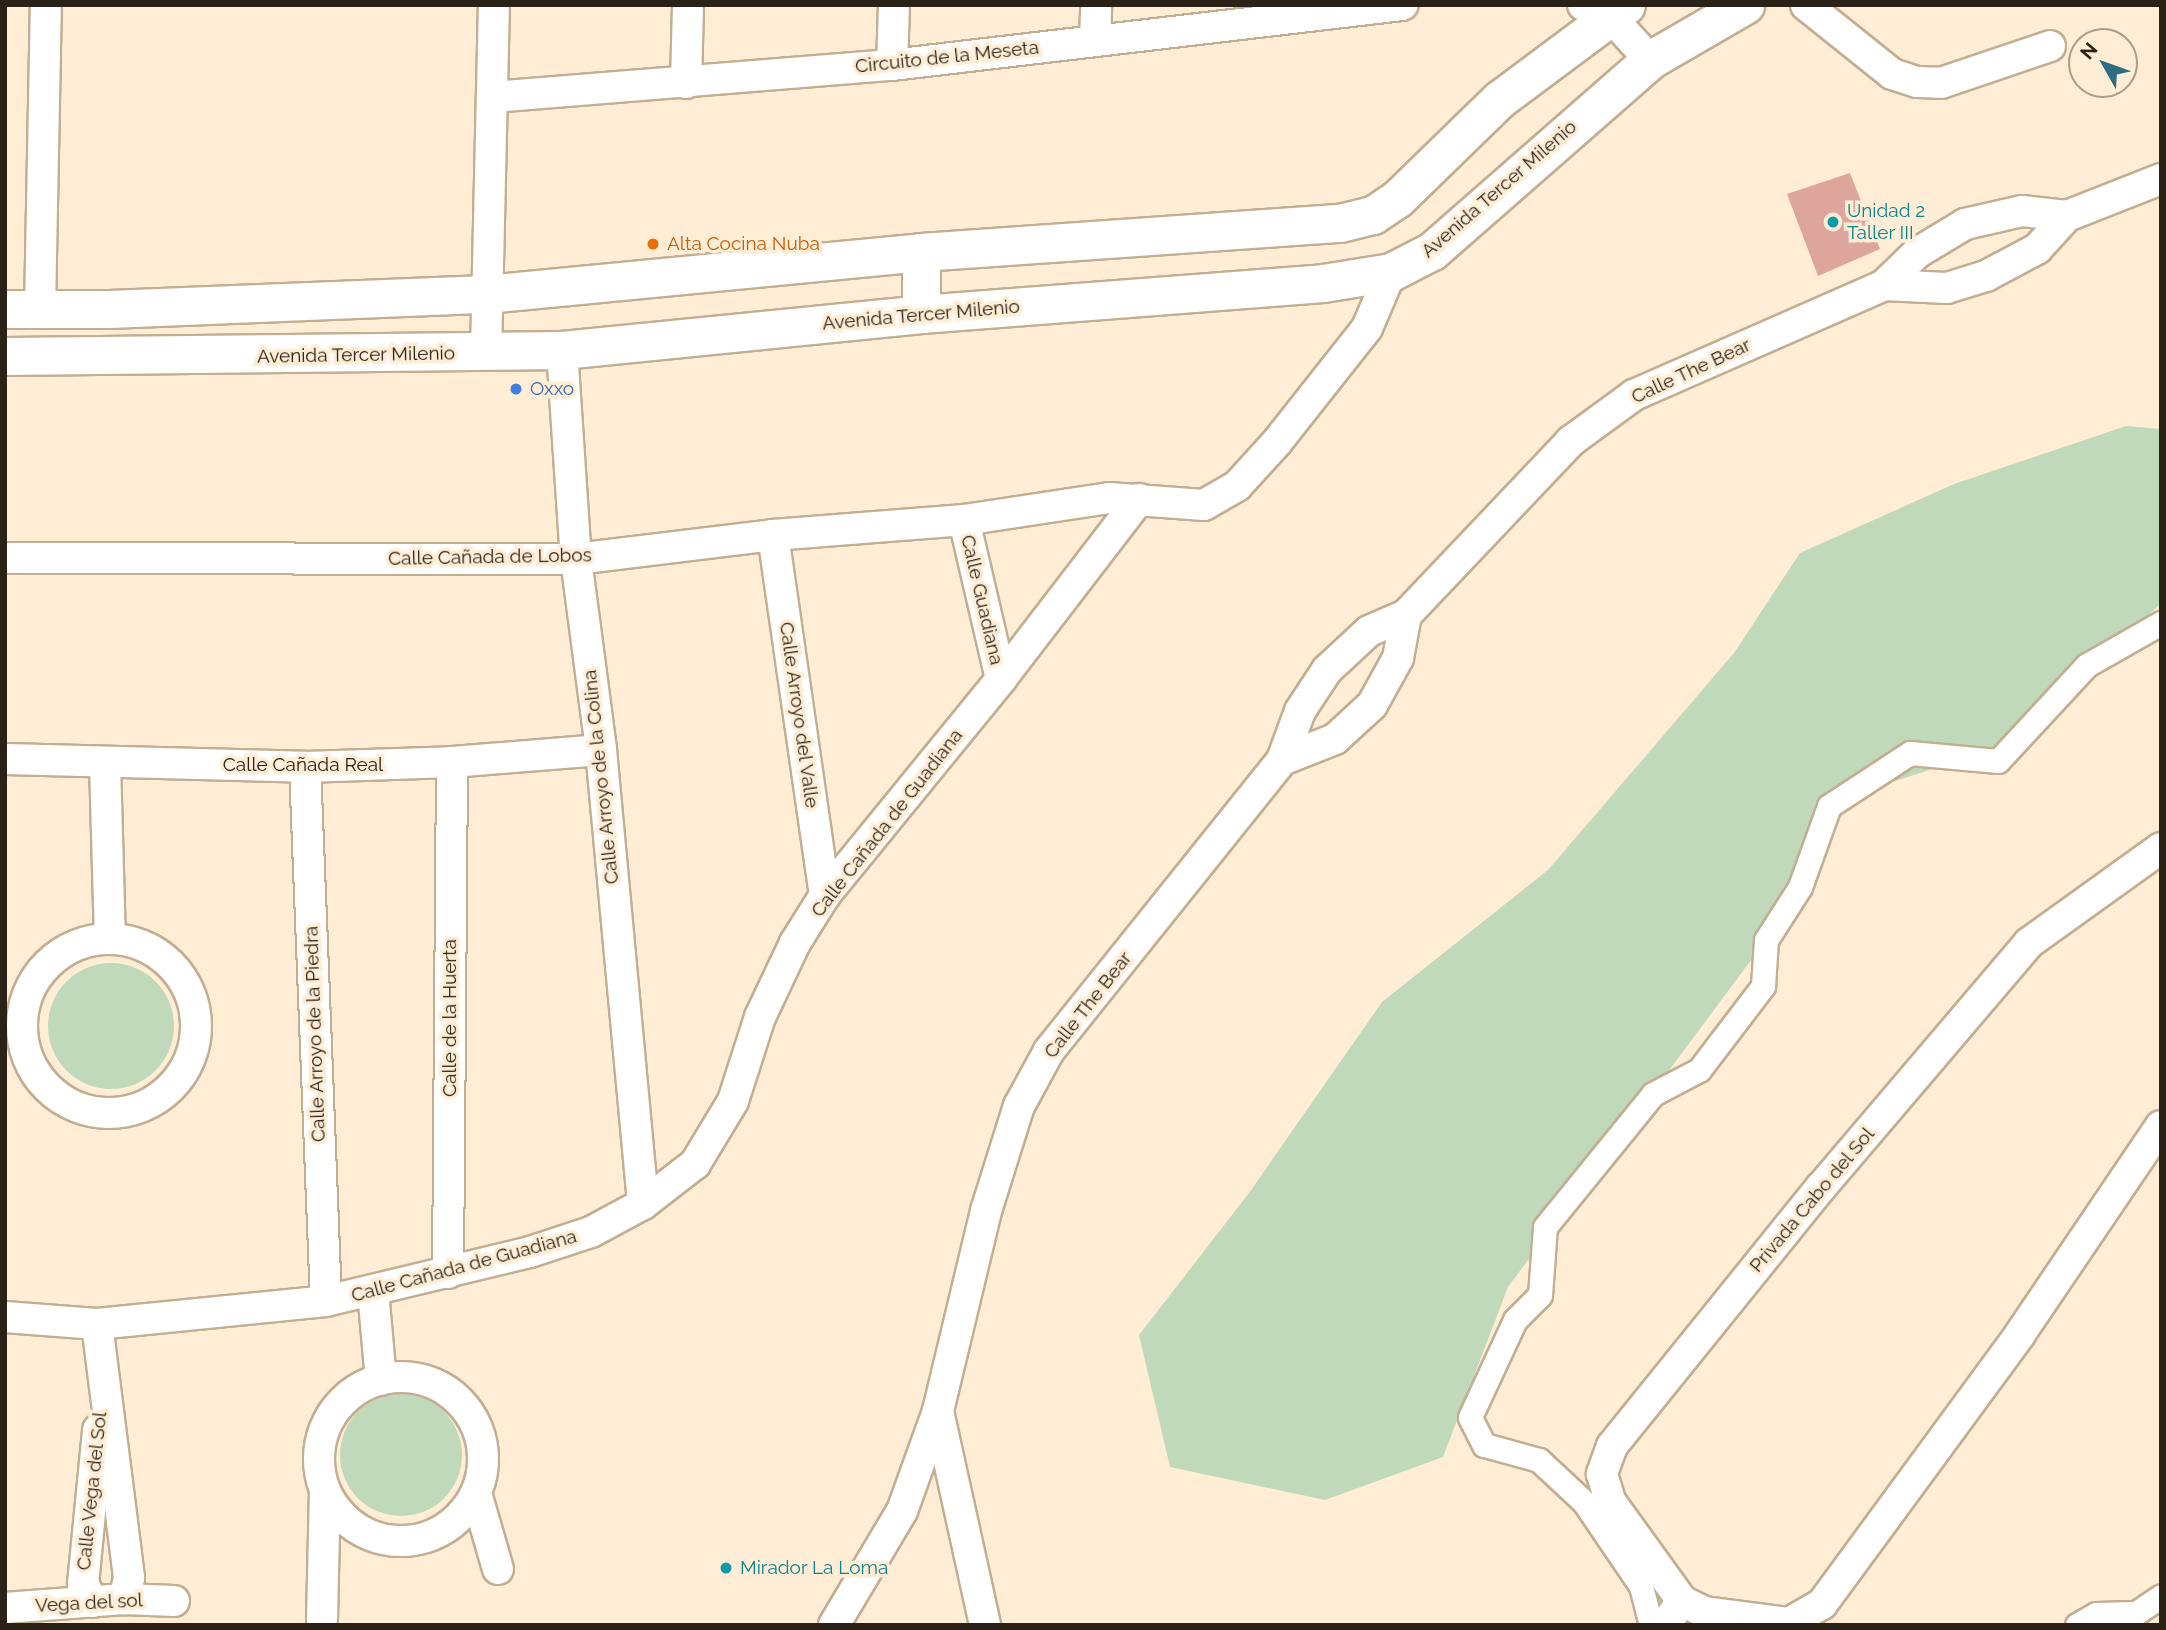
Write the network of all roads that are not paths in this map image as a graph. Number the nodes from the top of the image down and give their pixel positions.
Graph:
1 (46, 5) edge
2 (495, 5) edge
3 (688, 5) edge
4 (894, 5) edge
5 (1096, 5) edge
6 (1402, 5) edge
7 (1745, 5) edge
8 (1806, 5) edge
9 (1606, 9) edge
10 (1095, 41) junction
11 (2050, 46) dead end
12 (1650, 60) junction
13 (892, 65) junction
14 (686, 83) junction
15 (492, 97) junction
16 (2161, 179) edge
17 (2067, 216) junction
18 (921, 252) junction
19 (1391, 272) junction
20 (1884, 285) junction
21 (486, 295) junction
22 (22, 309) edge
23 (109, 309) junction
24 (921, 314) junction
25 (562, 350) junction
26 (486, 354) junction
27 (5, 356) edge
28 (111, 358) junction
29 (1139, 499) junction
30 (964, 520) junction
31 (773, 535) junction
32 (5, 558) edge
33 (576, 559) junction
34 (1406, 615) junction
35 (2161, 623) edge
36 (1001, 679) junction
37 (601, 750) junction
38 (5, 759) edge
39 (1282, 760) junction
40 (452, 762) junction
41 (105, 763) junction
42 (305, 767) junction
43 (2161, 848) edge
44 (825, 895) junction
45 (110, 939) junction
46 (2161, 1126) edge
47 (643, 1204) junction
48 (448, 1273) junction
49 (373, 1291) junction
50 (326, 1301) junction
51 (5, 1318) edge
52 (97, 1324) junction
53 (103, 1378) junction
54 (381, 1380) junction
55 (938, 1411) junction
56 (326, 1492) junction
57 (476, 1493) junction
58 (498, 1569) dead end
59 (2161, 1596) edge
60 (124, 1599) junction
61 (174, 1601) dead end
62 (93, 1602) junction
63 (5, 1608) edge
64 (1687, 1616) edge
65 (322, 1620) dead end
66 (834, 1625) edge
67 (985, 1625) edge
68 (1651, 1625) edge
69 (2077, 1625) edge

1 - 22 street
2 - 15 street
3 - 14 street
4 - 13 street
5 - 10 street
6 - 10 street, Circuito de la Meseta
7 - 12 street, Avenida Tercer Milenio
8 - 11 street
9 - 12 street
9 - 18 street
10 - 13 street, Circuito de la Meseta
12 - 19 street, Avenida Tercer Milenio
13 - 14 street, Circuito de la Meseta
14 - 15 street, Circuito de la Meseta
15 - 21 street
16 - 17 street, Calle The Bear
17 - 20 street, Calle The Bear
17 - 20 street, Calle The Bear
18 - 21 street
18 - 24 street
19 - 24 street, Avenida Tercer Milenio
19 - 29 street
20 - 34 street, Calle The Bear
21 - 23 street
21 - 26 street
22 - 23 street
23 - 28 street
24 - 25 street, Avenida Tercer Milenio
25 - 26 street, Avenida Tercer Milenio
25 - 33 street, Calle Arroyo de la Colina
26 - 28 street, Avenida Tercer Milenio
27 - 28 street, Avenida Tercer Milenio
29 - 30 street, Calle Cañada de Lobos
29 - 36 street, Calle Cañada de Guadiana
30 - 31 street, Calle Cañada de Lobos
30 - 36 street, Calle Guadiana
31 - 33 street, Calle Cañada de Lobos
31 - 44 street, Calle Arroyo del Valle
32 - 33 street, Calle Cañada de Lobos
33 - 37 street, Calle Arroyo de la Colina
34 - 39 street, Calle The Bear
34 - 39 street, Calle The Bear
35 - 68 street
36 - 44 street, Calle Cañada de Guadiana
37 - 40 street, Calle Cañada Real
37 - 47 street, Calle Arroyo de la Colina
38 - 41 street, Calle Cañada Real
39 - 55 street, Calle The Bear
40 - 42 street, Calle Cañada Real
40 - 48 street, Calle de la Huerta
41 - 42 street, Calle Cañada Real
41 - 45 street
42 - 50 street, Calle Arroyo de la Piedra
43 - 64 street, Privada Cabo del Sol
44 - 47 street, Calle Cañada de Guadiana
45 - 45 street
46 - 64 street, Privada Cabo del Sol
47 - 48 street, Calle Cañada de Guadiana
48 - 49 street, Calle Cañada de Guadiana
49 - 50 street, Calle Cañada de Guadiana
49 - 54 street
50 - 52 street, Calle Cañada de Guadiana
51 - 52 street, Calle Cañada de Guadiana
52 - 53 street, Calle Vega del Sol
53 - 60 street, Calle Vega del Sol
53 - 62 street, Calle Vega del Sol
54 - 56 street
54 - 57 street
55 - 66 street, Calle The Bear
55 - 67 street, Calle The Bear
56 - 57 street
56 - 65 street
57 - 58 street
59 - 69 street
60 - 61 street, Vega del sol
60 - 62 street, Vega del sol
62 - 63 street, Vega del sol

